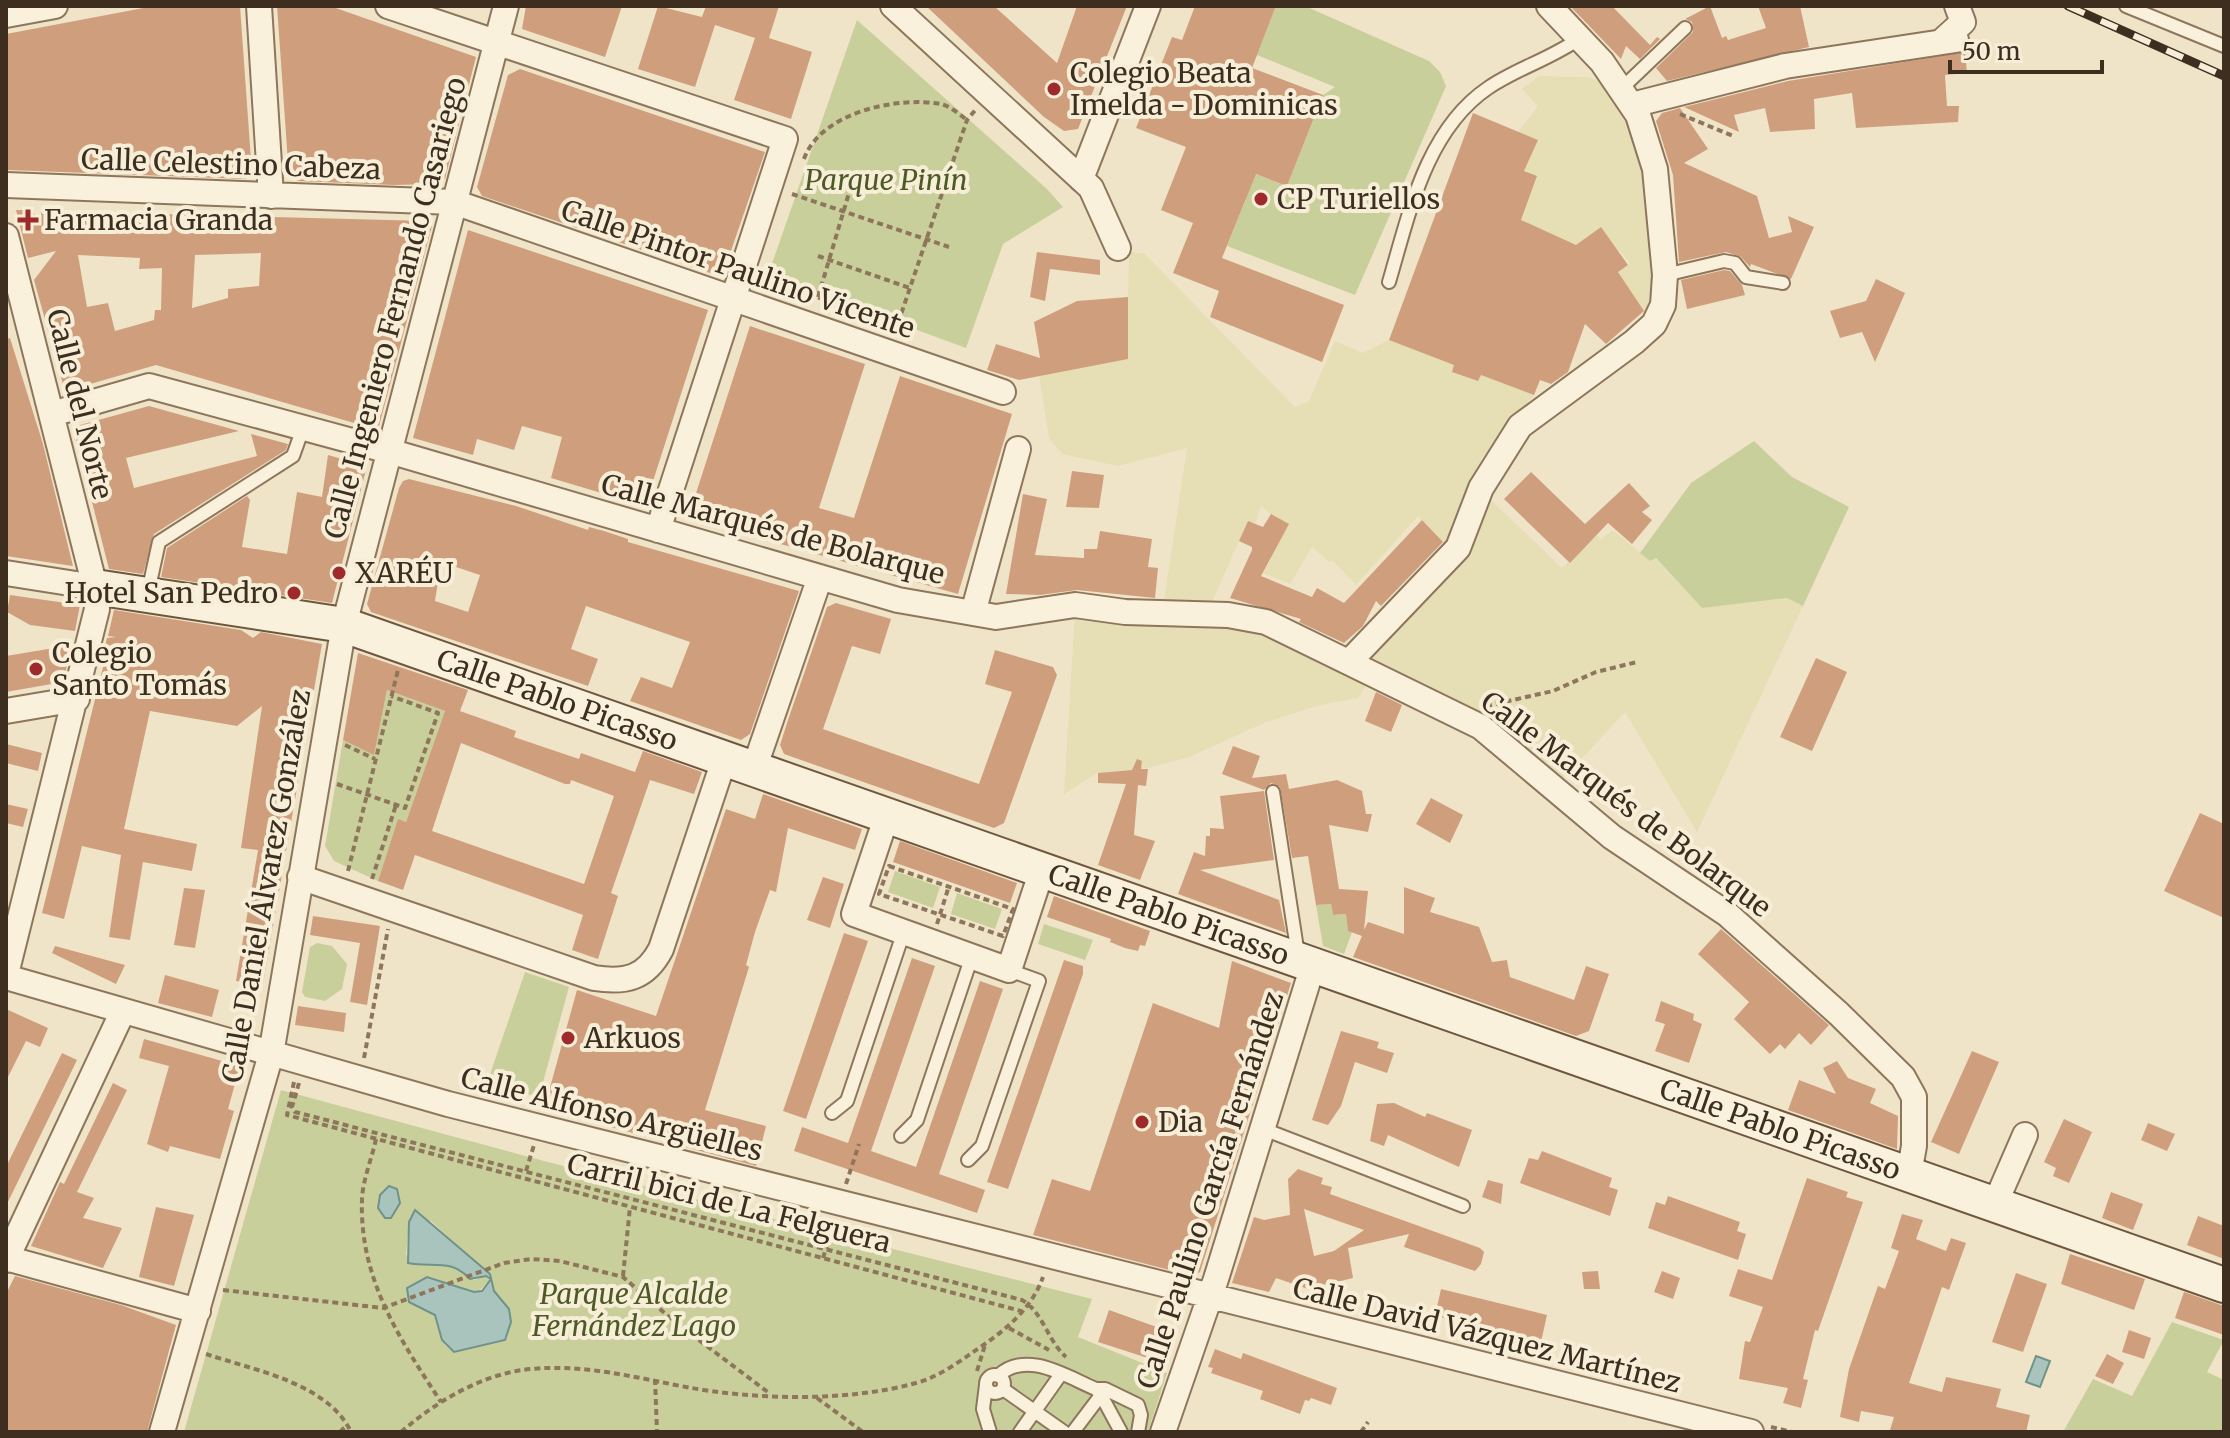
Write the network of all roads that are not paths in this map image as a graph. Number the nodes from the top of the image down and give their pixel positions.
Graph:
1 (55, 6) edge
2 (259, 6) edge
3 (388, 6) edge
4 (506, 6) edge
5 (893, 6) edge
6 (1148, 6) edge
7 (1549, 6) edge
8 (1957, 6) edge
9 (2126, 6) edge
10 (6, 15) edge
11 (1685, 28) dead end
12 (1580, 38) junction
13 (497, 41) junction
14 (2224, 46) edge
15 (1633, 98) junction
16 (1081, 179) junction
17 (6, 185) edge
18 (271, 196) junction
19 (454, 202) junction
20 (6, 236) edge
21 (1118, 248) dead end
22 (1665, 275) junction
23 (1389, 282) dead end
24 (1783, 283) dead end
25 (12, 284) edge
26 (736, 287) junction
27 (1003, 392) dead end
28 (52, 414) junction
29 (303, 428) junction
30 (1018, 449) dead end
31 (389, 451) junction
32 (658, 530) junction
33 (6, 573) edge
34 (820, 577) junction
35 (95, 587) junction
36 (148, 595) junction
37 (973, 613) junction
38 (344, 625) junction
39 (1349, 662) junction
40 (77, 699) junction
41 (6, 711) edge
42 (740, 763) junction
43 (1273, 792) dead end
44 (887, 815) junction
45 (1042, 870) junction
46 (300, 877) junction
47 (904, 931) junction
48 (972, 956) junction
49 (1306, 963) junction
50 (1009, 970) junction
51 (6, 976) edge
52 (123, 1011) junction
53 (271, 1054) junction
54 (832, 1113) dead end
55 (1263, 1129) junction
56 (2025, 1135) dead end
57 (901, 1136) dead end
58 (968, 1160) dead end
59 (1909, 1174) junction
60 (1995, 1204) junction
61 (1463, 1206) dead end
62 (6, 1259) edge
63 (2224, 1285) edge
64 (1208, 1296) junction
65 (210, 1298) junction
66 (1061, 1374) junction
67 (998, 1376) junction
68 (986, 1385) junction
69 (1003, 1389) junction
70 (1099, 1392) junction
71 (1034, 1411) junction
72 (1722, 1428) edge
73 (1756, 1428) edge
74 (162, 1432) edge
75 (990, 1432) edge
76 (1020, 1432) edge
77 (1064, 1432) edge
78 (1073, 1432) edge
79 (1121, 1432) edge
80 (1138, 1432) edge
81 (1163, 1432) edge

1 - 10 street
2 - 18 street
3 - 13 street
4 - 13 street, Calle Ingeniero Fernando Casariego
5 - 16 street
6 - 16 street
7 - 12 street
8 - 15 street
9 - 14 lane
11 - 15 lane
12 - 15 street
12 - 23 lane
13 - 19 street, Calle Ingeniero Fernando Casariego
13 - 26 street
15 - 22 street
16 - 21 street
17 - 18 street, Calle Celestino Cabeza
18 - 19 street, Calle Celestino Cabeza
19 - 26 street, Calle Pintor Paulino Vicente
19 - 31 street, Calle Ingeniero Fernando Casariego
20 - 25 street, Calle del Norte
22 - 24 lane
22 - 39 street
25 - 28 street, Calle del Norte
26 - 27 street, Calle Pintor Paulino Vicente
26 - 32 street
28 - 29 street, Calle Marqués de Bolarque
28 - 35 street, Calle del Norte
29 - 31 street, Calle Marqués de Bolarque
29 - 36 lane
30 - 37 street
31 - 32 street, Calle Marqués de Bolarque
31 - 38 street, Calle Ingeniero Fernando Casariego
32 - 34 street, Calle Marqués de Bolarque
33 - 35 street
34 - 37 street, Calle Marqués de Bolarque
34 - 42 street
35 - 36 street, Calle Pablo Picasso
35 - 40 street, Calle del Norte
36 - 38 street, Calle Pablo Picasso
37 - 39 street, Calle Marqués de Bolarque
38 - 42 street, Calle Pablo Picasso
38 - 46 street, Calle Daniel Álvarez González
39 - 59 street, Calle Marqués de Bolarque
40 - 41 street
40 - 51 street, Calle del Norte
42 - 44 street, Calle Pablo Picasso
42 - 46 street
43 - 49 lane
44 - 45 street, Calle Pablo Picasso
44 - 47 street
45 - 49 street, Calle Pablo Picasso
45 - 50 street
46 - 53 street, Calle Daniel Álvarez González
47 - 48 street
47 - 54 lane
48 - 50 street
48 - 57 lane
49 - 55 street, Calle Paulino García Fernández
49 - 59 street, Calle Pablo Picasso
50 - 58 lane
51 - 52 street, Calle Alfonso Argüelles
52 - 53 street, Calle Alfonso Argüelles
52 - 62 street
53 - 64 street, Calle Alfonso Argüelles
53 - 65 street, Calle Daniel Álvarez González
55 - 61 lane
55 - 64 street, Calle Paulino García Fernández
56 - 60 street
59 - 60 street, Calle Pablo Picasso
60 - 63 street, Calle Pablo Picasso
62 - 65 street
64 - 72 street, Calle David Vázquez Martínez
64 - 81 street, Calle Paulino García Fernández
65 - 74 street, Calle Daniel Álvarez González
66 - 67 lane
66 - 70 lane
66 - 71 lane
67 - 68 lane
67 - 69 lane
68 - 69 lane
68 - 75 lane
69 - 71 lane
70 - 78 lane
70 - 79 lane
70 - 80 lane
71 - 76 lane
71 - 77 lane
72 - 73 street, Calle David Vázquez Martínez

